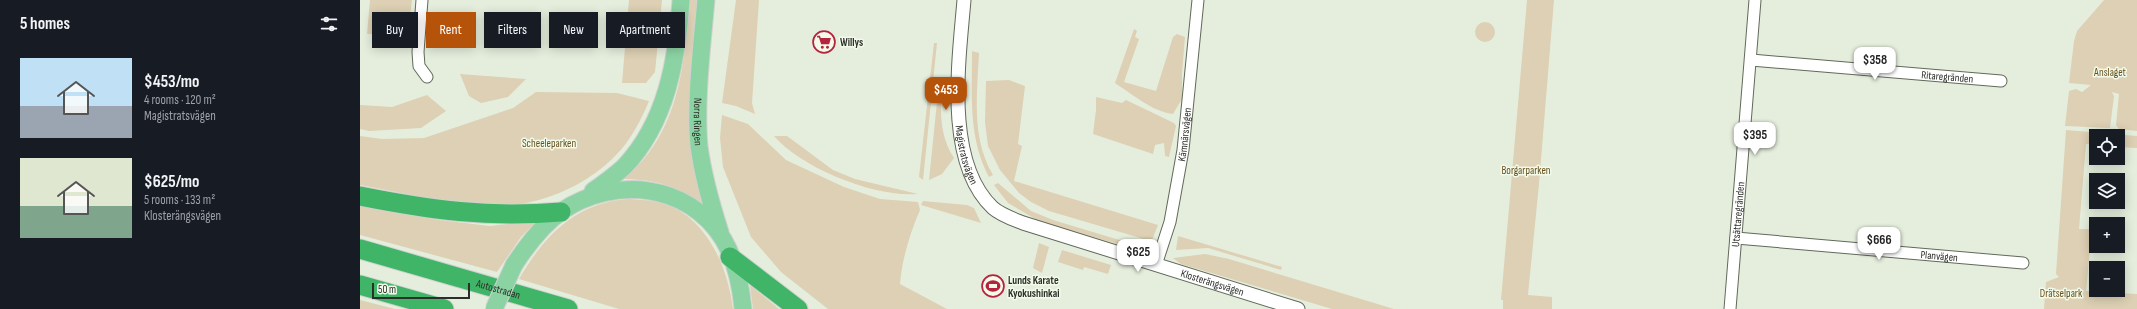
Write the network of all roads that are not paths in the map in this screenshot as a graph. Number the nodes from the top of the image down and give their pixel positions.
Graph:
1 (422, 0) edge
2 (682, 0) edge
3 (706, 0) edge
4 (964, 0) edge
5 (1198, 0) edge
6 (1756, 0) edge
7 (1751, 60) junction
8 (427, 77) dead end
9 (2001, 80) dead end
10 (360, 196) edge
11 (580, 201) junction
12 (993, 207) joint
13 (561, 212) junction
14 (1736, 238) junction
15 (723, 240) junction
16 (360, 249) edge
17 (730, 257) junction
18 (2023, 263) dead end
19 (1156, 265) junction
20 (360, 285) edge
21 (444, 309) edge
22 (494, 309) edge
23 (568, 309) edge
24 (743, 309) edge
25 (798, 309) edge
26 (1298, 309) edge
27 (1730, 309) edge

1 - 8 street
2 - 11 main road
3 - 15 main road, Norra Ringen
4 - 12 street, Magistratsvägen
5 - 19 street, Kämnärsvägen
6 - 7 street, Utsättaregränden
7 - 9 street, Ritaregränden
7 - 14 street, Utsättaregränden
10 - 13 highway
11 - 13 main road
11 - 15 main road
12 - 19 street, Klosterängsvägen
13 - 22 main road, bridge
14 - 18 street, Planvägen
14 - 27 street, Utsättaregränden
15 - 17 main road
16 - 23 highway, Autostradan
17 - 24 main road
17 - 25 highway
19 - 26 street, Klosterängsvägen
20 - 21 highway

